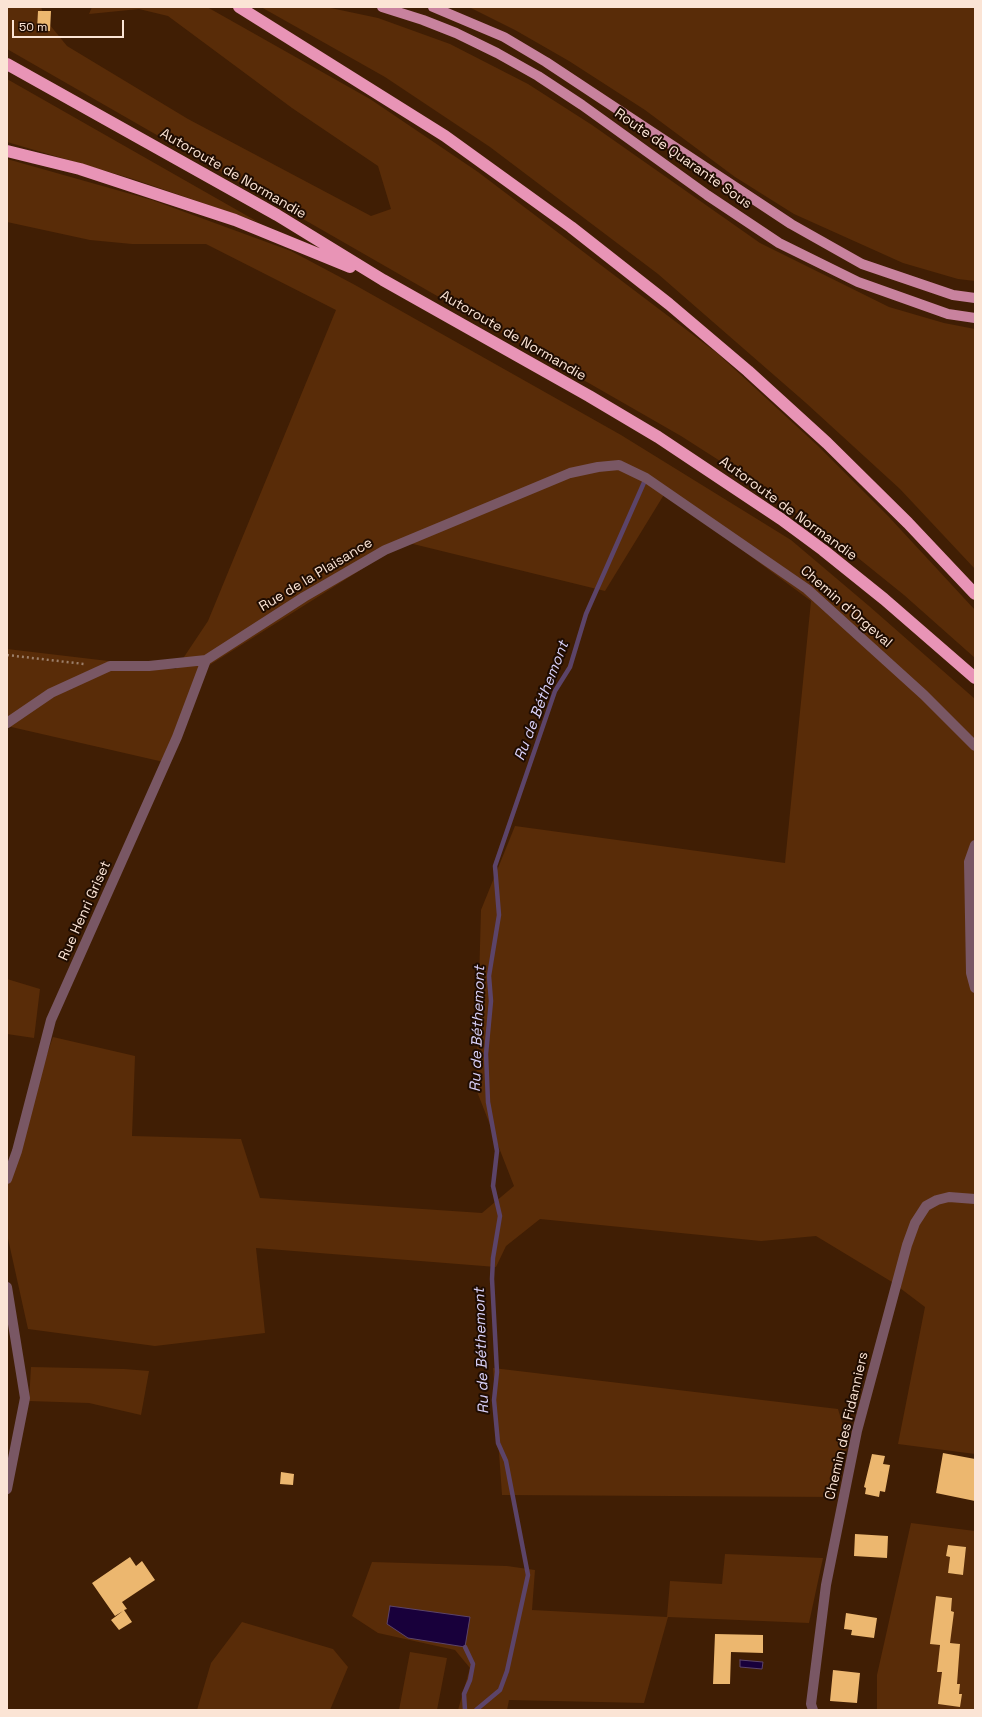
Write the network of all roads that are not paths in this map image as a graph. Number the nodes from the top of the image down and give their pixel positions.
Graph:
1 (239, 7) edge
2 (382, 7) edge
3 (434, 7) edge
4 (7, 64) edge
5 (7, 151) edge
6 (383, 280) junction
7 (975, 298) edge
8 (975, 318) edge
9 (646, 478) joint
10 (975, 594) edge
11 (206, 660) junction
12 (975, 678) edge
13 (7, 723) edge
14 (975, 746) edge
15 (975, 845) edge
16 (975, 988) edge
17 (7, 1179) edge
18 (975, 1199) edge
19 (7, 1287) edge
20 (7, 1489) edge
21 (813, 1710) edge

1 - 10 highway
2 - 8 main road, Route de Quarante Sous
3 - 7 main road, Route de Quarante Sous
4 - 6 highway, Autoroute de Normandie
5 - 6 highway
6 - 12 highway, Autoroute de Normandie
9 - 11 street, Rue de la Plaisance
9 - 14 street, Chemin d'Orgeval
11 - 13 street, Rue de la Plaisance
11 - 17 street, Rue Henri Griset
15 - 16 street
18 - 21 street, Chemin des Fidanniers
19 - 20 street

